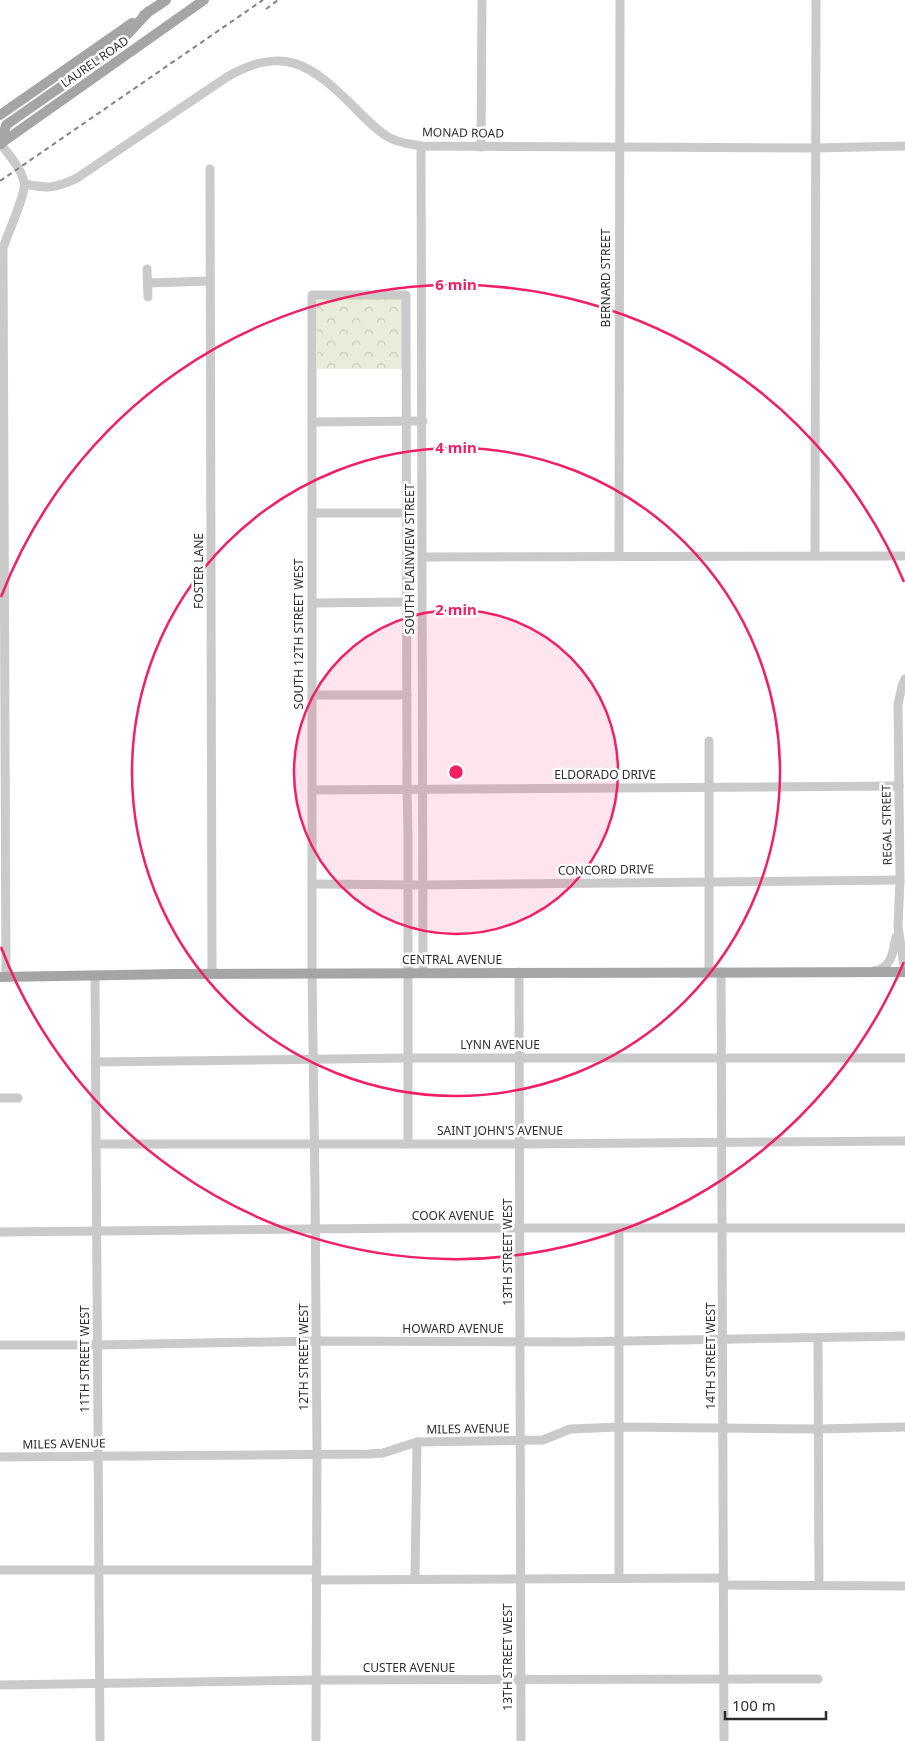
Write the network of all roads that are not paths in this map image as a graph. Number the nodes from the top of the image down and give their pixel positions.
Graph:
1 (166, 0) edge
2 (204, 0) edge
3 (482, 0) edge
4 (620, 0) edge
5 (816, 0) edge
6 (150, 11) junction
7 (0, 115) edge
8 (0, 144) edge
9 (421, 146) junction
10 (619, 146) junction
11 (905, 146) edge
12 (481, 147) junction
13 (816, 148) junction
14 (210, 169) dead end
15 (25, 184) junction
16 (147, 269) dead end
17 (210, 281) junction
18 (148, 283) junction
19 (406, 295) joint
20 (148, 297) dead end
21 (424, 421) junction
22 (312, 422) junction
23 (406, 422) junction
24 (312, 512) junction
25 (406, 512) junction
26 (619, 556) junction
27 (815, 556) junction
28 (905, 556) edge
29 (423, 557) junction
30 (406, 602) junction
31 (312, 603) junction
32 (905, 679) edge
33 (312, 695) junction
34 (407, 695) junction
35 (709, 741) dead end
36 (899, 786) junction
37 (710, 787) junction
38 (407, 789) junction
39 (422, 789) junction
40 (312, 790) junction
41 (900, 880) junction
42 (709, 881) junction
43 (312, 884) junction
44 (407, 884) junction
45 (423, 885) junction
46 (898, 927) junction
47 (905, 971) edge
48 (407, 972) junction
49 (423, 972) junction
50 (519, 972) junction
51 (709, 972) junction
52 (721, 972) junction
53 (871, 972) junction
54 (312, 973) junction
55 (212, 974) junction
56 (95, 976) junction
57 (3, 977) edge
58 (722, 1057) junction
59 (408, 1058) junction
60 (519, 1058) junction
61 (905, 1058) edge
62 (313, 1059) junction
63 (95, 1062) junction
64 (0, 1098) edge
65 (18, 1098) dead end
66 (722, 1141) junction
67 (905, 1141) edge
68 (408, 1143) junction
69 (96, 1144) junction
70 (314, 1144) junction
71 (520, 1144) junction
72 (618, 1228) junction
73 (723, 1228) junction
74 (905, 1228) edge
75 (521, 1229) junction
76 (315, 1230) junction
77 (96, 1231) junction
78 (0, 1232) edge
79 (905, 1336) edge
80 (723, 1339) junction
81 (818, 1339) junction
82 (316, 1341) junction
83 (618, 1341) junction
84 (521, 1342) junction
85 (0, 1344) edge
86 (97, 1345) junction
87 (618, 1427) junction
88 (905, 1427) edge
89 (724, 1428) junction
90 (818, 1428) junction
91 (520, 1441) junction
92 (417, 1442) junction
93 (317, 1454) junction
94 (98, 1456) junction
95 (0, 1457) edge
96 (0, 1570) edge
97 (99, 1570) junction
98 (316, 1570) junction
99 (619, 1578) junction
100 (415, 1579) junction
101 (520, 1579) junction
102 (316, 1580) junction
103 (724, 1581) junction
104 (819, 1585) junction
105 (905, 1586) edge
106 (818, 1678) dead end
107 (316, 1680) junction
108 (520, 1680) junction
109 (724, 1680) junction
110 (100, 1684) junction
111 (0, 1685) edge
112 (100, 1741) edge
113 (316, 1741) edge
114 (521, 1741) edge
115 (724, 1741) edge

1 - 6 main road, LAUREL ROAD
2 - 8 main road, LAUREL ROAD
3 - 12 street
4 - 10 street, BERNARD STREET
5 - 13 street
6 - 7 main road, LAUREL ROAD
6 - 8 main road
8 - 15 street
9 - 12 street, MONAD ROAD
9 - 15 street, MONAD ROAD
9 - 21 street, SOUTH PLAINVIEW STREET
10 - 12 street, MONAD ROAD
10 - 13 street, MONAD ROAD
10 - 26 street, BERNARD STREET
11 - 13 street, MONAD ROAD
13 - 27 street
14 - 17 street, FOSTER LANE
15 - 57 street
16 - 18 street
17 - 18 street
17 - 55 street, FOSTER LANE
18 - 20 street
19 - 22 street, SOUTH 12TH STREET WEST
19 - 23 street, SOUTH PLAINVIEW STREET
21 - 23 street
21 - 29 street, SOUTH PLAINVIEW STREET
22 - 23 street
22 - 24 street, SOUTH 12TH STREET WEST
23 - 25 street, SOUTH PLAINVIEW STREET
24 - 25 street
24 - 31 street, SOUTH 12TH STREET WEST
25 - 30 street, SOUTH PLAINVIEW STREET
26 - 27 street
26 - 29 street
27 - 28 street
29 - 39 street, SOUTH PLAINVIEW STREET
30 - 31 street
30 - 34 street, SOUTH PLAINVIEW STREET
31 - 33 street, SOUTH 12TH STREET WEST
32 - 36 street, REGAL STREET
33 - 34 street
33 - 40 street, SOUTH 12TH STREET WEST
34 - 38 street, SOUTH PLAINVIEW STREET
35 - 37 street
36 - 37 street, ELDORADO DRIVE
36 - 41 street, REGAL STREET
37 - 39 street, ELDORADO DRIVE
37 - 42 street
38 - 39 street, ELDORADO DRIVE
38 - 40 street, ELDORADO DRIVE
38 - 44 street, SOUTH PLAINVIEW STREET
39 - 45 street, SOUTH PLAINVIEW STREET
40 - 43 street, SOUTH 12TH STREET WEST
41 - 42 street, CONCORD DRIVE
41 - 46 street, REGAL STREET
42 - 45 street, CONCORD DRIVE
42 - 51 street
43 - 44 street, CONCORD DRIVE
43 - 54 street, SOUTH 12TH STREET WEST
44 - 45 street, CONCORD DRIVE
44 - 48 street, SOUTH PLAINVIEW STREET
45 - 49 street, SOUTH PLAINVIEW STREET
46 - 47 street, REGAL STREET
46 - 53 street
47 - 53 main road, CENTRAL AVENUE
48 - 49 main road, CENTRAL AVENUE
48 - 54 main road, CENTRAL AVENUE
48 - 59 street, SOUTH PLAINVIEW STREET
49 - 50 main road, CENTRAL AVENUE
50 - 51 main road, CENTRAL AVENUE
50 - 60 street, 13TH STREET WEST
51 - 52 main road, CENTRAL AVENUE
52 - 53 main road, CENTRAL AVENUE
52 - 58 street, 14TH STREET WEST
54 - 55 main road, CENTRAL AVENUE
54 - 62 street, 12TH STREET WEST
55 - 56 main road, CENTRAL AVENUE
56 - 57 main road, CENTRAL AVENUE
56 - 63 street, 11TH STREET WEST
58 - 60 street, LYNN AVENUE
58 - 61 street, LYNN AVENUE
58 - 66 street, 14TH STREET WEST
59 - 60 street, LYNN AVENUE
59 - 62 street, LYNN AVENUE
59 - 68 street, SOUTH PLAINVIEW STREET
60 - 71 street, 13TH STREET WEST
62 - 63 street, LYNN AVENUE
62 - 70 street, 12TH STREET WEST
63 - 69 street, 11TH STREET WEST
64 - 65 street
66 - 67 street, SAINT JOHN'S AVENUE
66 - 71 street, SAINT JOHN'S AVENUE
66 - 73 street, 14TH STREET WEST
68 - 70 street, SAINT JOHN'S AVENUE
68 - 71 street, SAINT JOHN'S AVENUE
69 - 70 street, SAINT JOHN'S AVENUE
69 - 77 street, 11TH STREET WEST
70 - 76 street, 12TH STREET WEST
71 - 75 street, 13TH STREET WEST
72 - 73 street, COOK AVENUE
72 - 75 street, COOK AVENUE
72 - 83 street
73 - 74 street, COOK AVENUE
73 - 80 street, 14TH STREET WEST
75 - 76 street, COOK AVENUE
75 - 84 street, 13TH STREET WEST
76 - 77 street, COOK AVENUE
76 - 82 street, 12TH STREET WEST
77 - 78 street, COOK AVENUE
77 - 86 street, 11TH STREET WEST
79 - 81 street, HOWARD AVENUE
80 - 81 street, HOWARD AVENUE
80 - 83 street, HOWARD AVENUE
80 - 89 street, 14TH STREET WEST
81 - 90 street
82 - 84 street, HOWARD AVENUE
82 - 86 street, HOWARD AVENUE
82 - 93 street, 12TH STREET WEST
83 - 84 street, HOWARD AVENUE
83 - 87 street
84 - 91 street, 13TH STREET WEST
85 - 86 street, HOWARD AVENUE
86 - 94 street, 11TH STREET WEST
87 - 89 street, MILES AVENUE
87 - 91 street, MILES AVENUE
87 - 99 street
88 - 90 street, MILES AVENUE
89 - 90 street, MILES AVENUE
89 - 103 street, 14TH STREET WEST
90 - 104 street
91 - 92 street, MILES AVENUE
91 - 101 street, 13TH STREET WEST
92 - 93 street, MILES AVENUE
92 - 100 street
93 - 94 street, MILES AVENUE
93 - 98 street, 12TH STREET WEST
94 - 95 street, MILES AVENUE
94 - 97 street, 11TH STREET WEST
96 - 97 street
97 - 98 street
97 - 110 street, 11TH STREET WEST
98 - 102 street, 12TH STREET WEST
99 - 101 street
99 - 103 street
100 - 101 street
100 - 102 street
101 - 108 street, 13TH STREET WEST
102 - 107 street, 12TH STREET WEST
103 - 104 street
103 - 109 street, 14TH STREET WEST
104 - 105 street
106 - 109 street, CUSTER AVENUE
107 - 108 street, CUSTER AVENUE
107 - 110 street, CUSTER AVENUE
107 - 113 street, 12TH STREET WEST
108 - 109 street, CUSTER AVENUE
108 - 114 street, 13TH STREET WEST
109 - 115 street, 14TH STREET WEST
110 - 111 street, CUSTER AVENUE
110 - 112 street, 11TH STREET WEST

